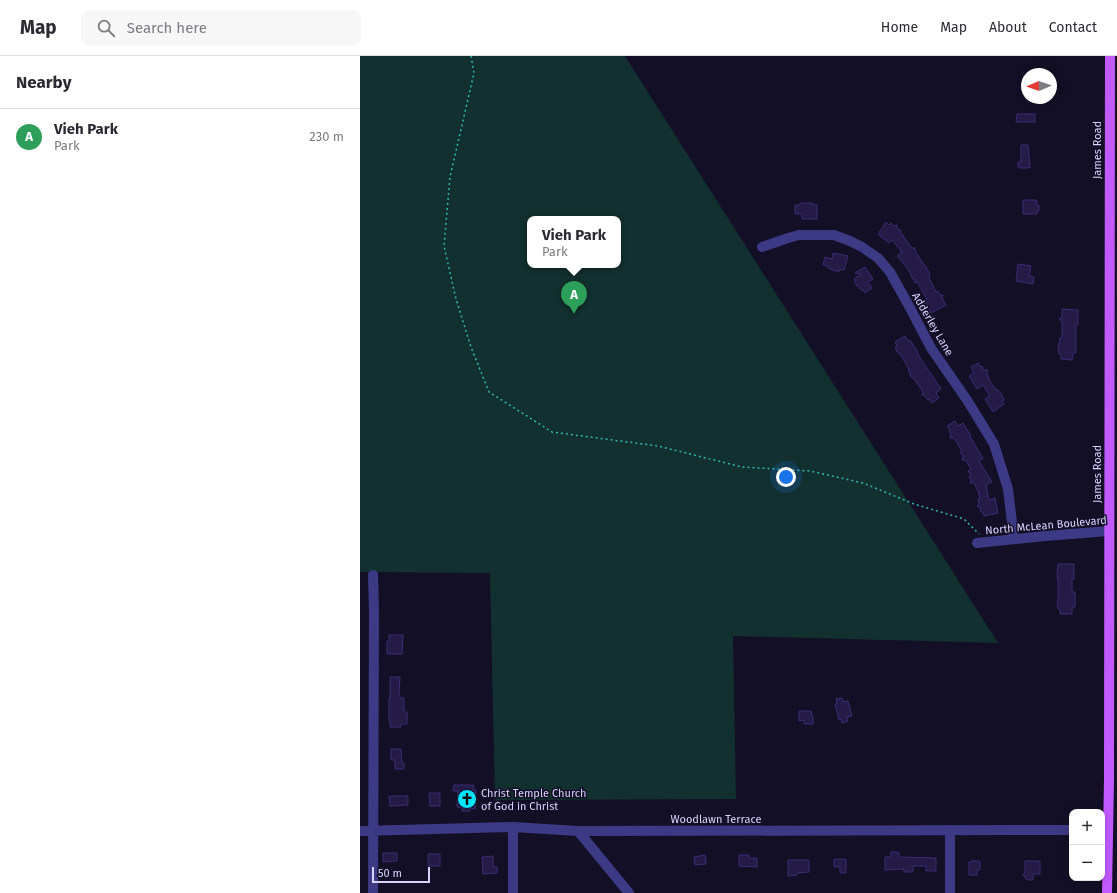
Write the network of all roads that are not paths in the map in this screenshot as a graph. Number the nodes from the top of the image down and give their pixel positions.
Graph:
1 (1110, 56) edge
2 (762, 247) dead end
3 (1113, 531) edge
4 (1014, 539) junction
5 (982, 543) road end
6 (373, 575) dead end
7 (1113, 788) edge
8 (514, 827) junction
9 (950, 830) junction
10 (1069, 830) edge
11 (1105, 830) edge
12 (360, 831) edge
13 (373, 831) junction
14 (578, 831) junction
15 (373, 893) edge
16 (513, 893) edge
17 (629, 893) edge
18 (950, 893) edge
19 (1107, 893) edge

1 - 3 main road, James Road
2 - 4 street, Adderley Lane
3 - 4 street, North McLean Boulevard
3 - 7 main road, James Road
4 - 5 street, North McLean Boulevard
6 - 13 street
7 - 11 main road, James Road
8 - 13 street, Woodlawn Terrace
8 - 14 street, Woodlawn Terrace
8 - 16 street
9 - 10 street, Woodlawn Terrace
9 - 14 street, Woodlawn Terrace
9 - 18 street
11 - 19 main road, James Road
12 - 13 street, Woodlawn Terrace
13 - 15 street
14 - 17 street

